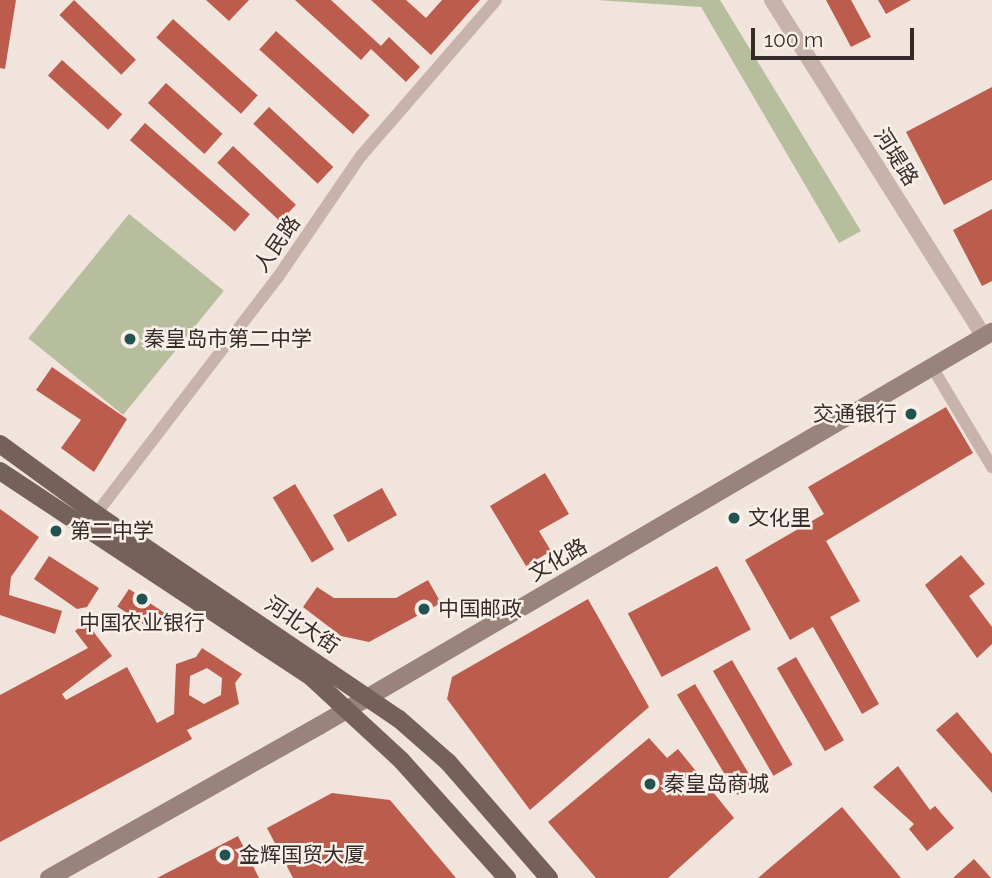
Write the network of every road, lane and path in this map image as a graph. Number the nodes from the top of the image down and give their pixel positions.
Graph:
1 (496, 0) edge
2 (772, 0) edge
3 (988, 334) edge
4 (937, 363) junction
5 (0, 444) edge
6 (992, 467) edge
7 (0, 471) edge
8 (96, 514) junction
9 (367, 698) junction
10 (348, 708) junction
11 (49, 878) edge
12 (507, 878) edge
13 (548, 878) edge

1 - 8 street, 人民路
2 - 3 street, 河堤路
3 - 4 main road, 文化路
4 - 6 street
4 - 9 main road, 文化路
5 - 8 main road, 河北大街
7 - 10 main road
8 - 9 main road, 河北大街
9 - 10 main road, 文化路
9 - 13 main road, 河北大街
10 - 11 main road, 文化路
10 - 12 main road

